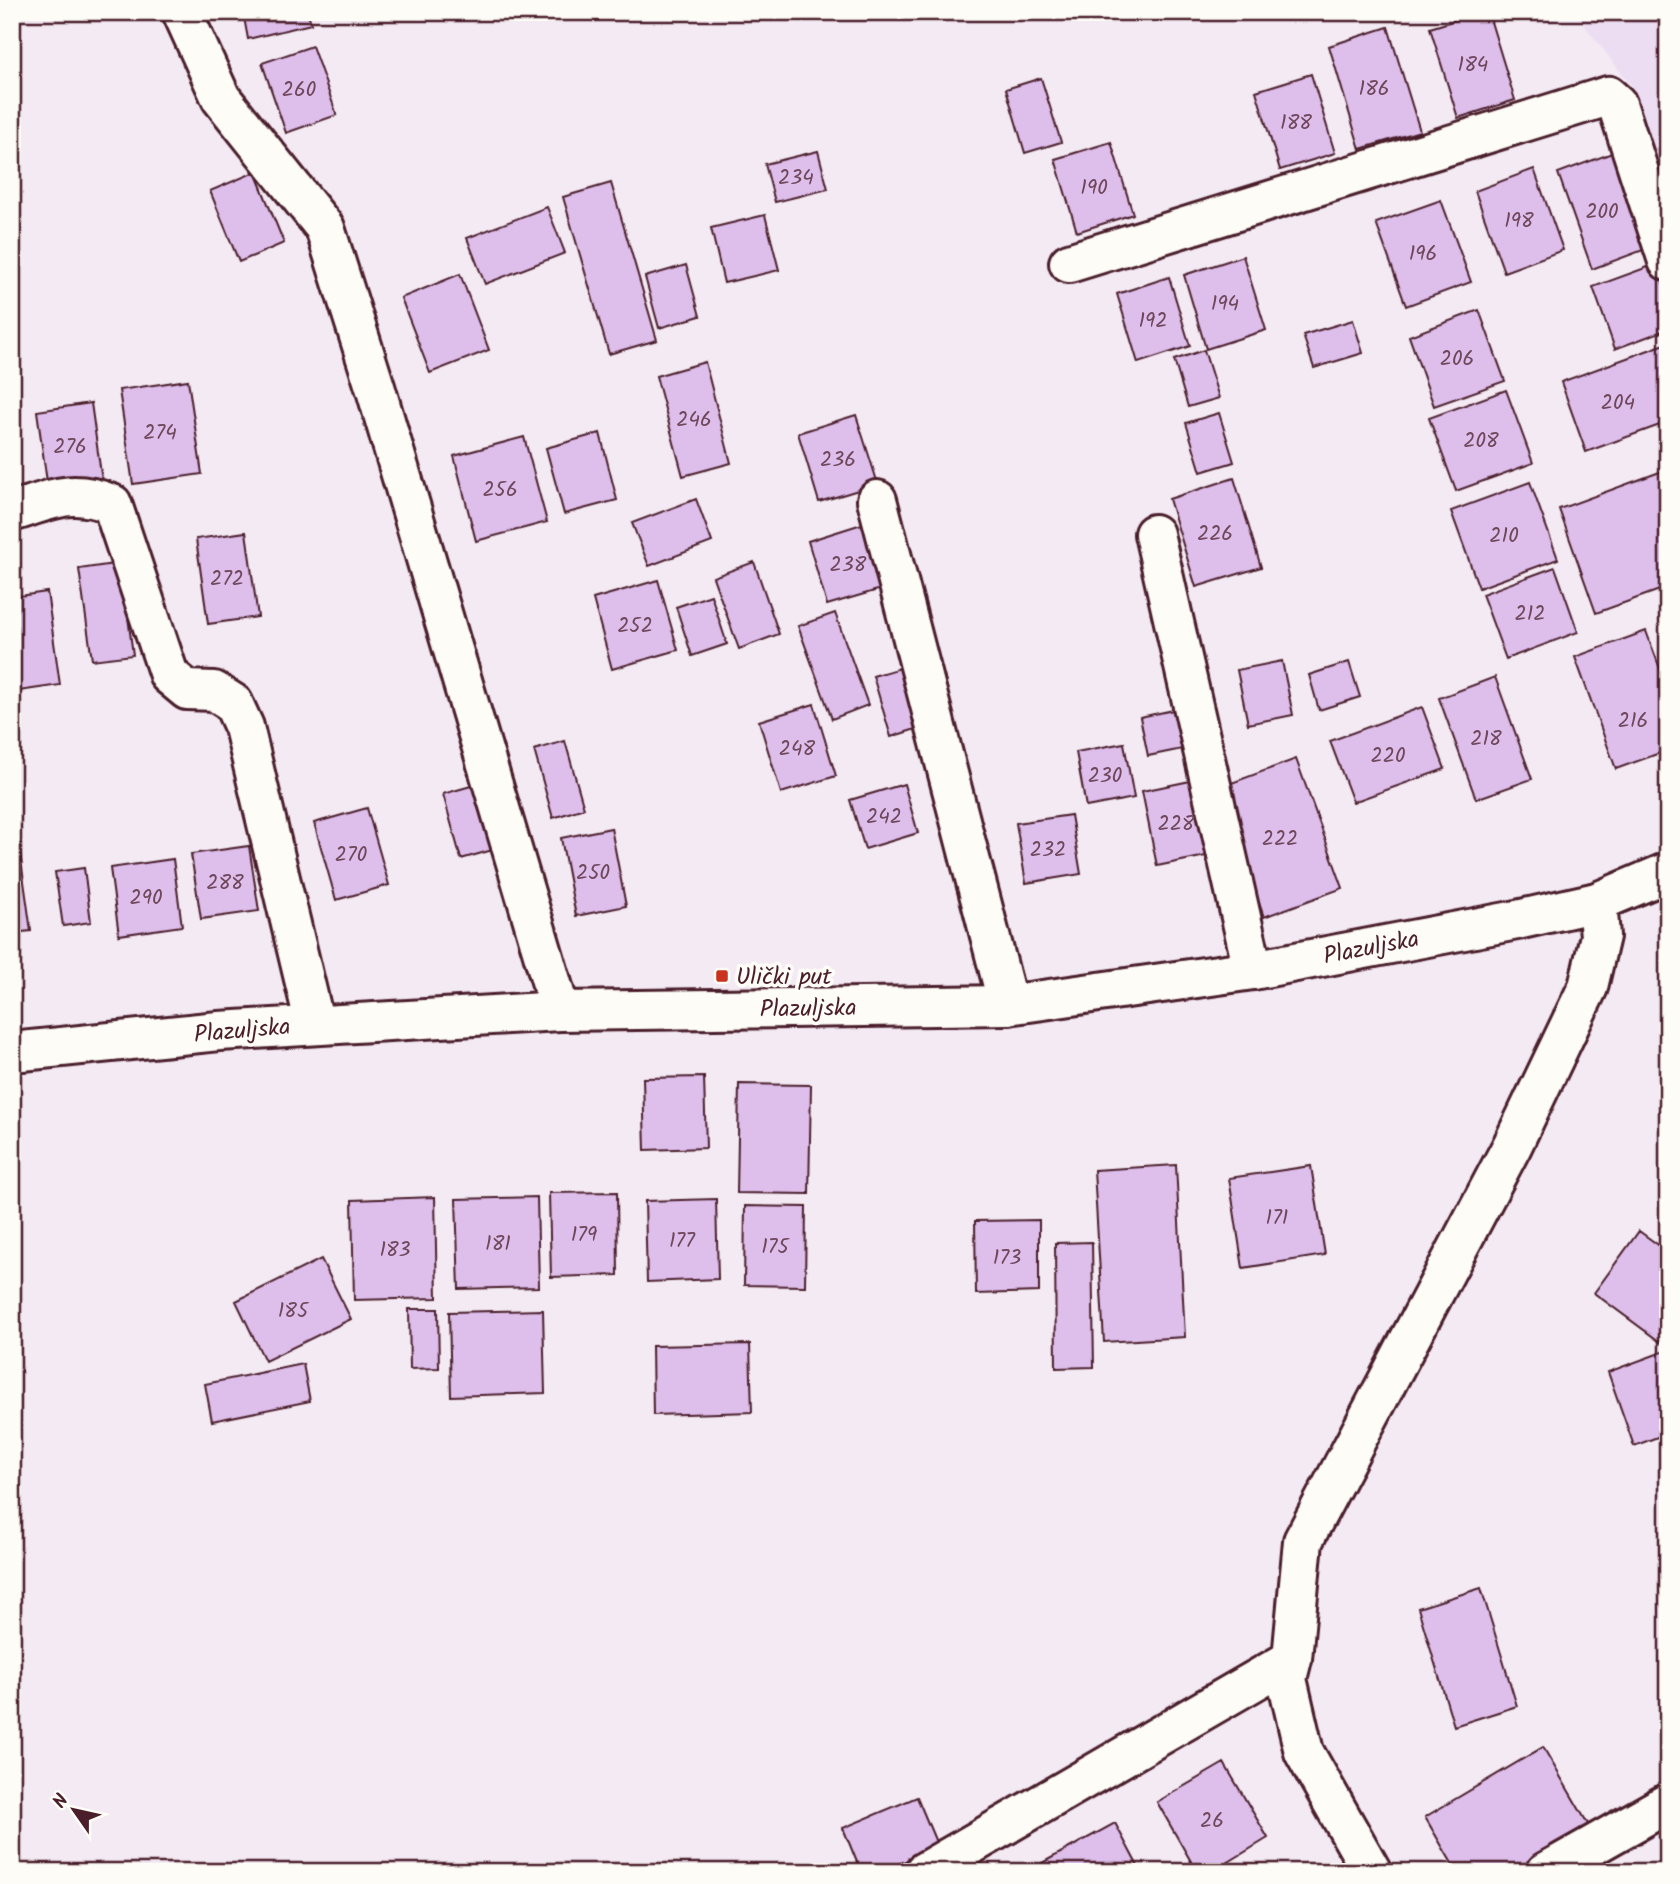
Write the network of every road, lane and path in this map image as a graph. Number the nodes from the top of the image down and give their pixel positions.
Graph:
1 (182, 12) edge
2 (1668, 261) edge
3 (1069, 263) dead end
4 (877, 500) dead end
5 (12, 512) edge
6 (1153, 534) dead end
7 (1668, 872) edge
8 (1597, 902) junction
9 (1253, 970) junction
10 (1008, 1005) junction
11 (560, 1011) junction
12 (315, 1025) junction
13 (12, 1052) edge
14 (1292, 1659) junction
15 (1668, 1803) edge
16 (924, 1872) edge
17 (1373, 1872) edge
18 (1546, 1872) edge

1 - 11 street
2 - 3 street
4 - 10 street
5 - 12 street
6 - 9 street
7 - 8 street, Plazuljska
8 - 9 street, Plazuljska
8 - 14 street
9 - 10 street, Plazuljska
10 - 11 street, Plazuljska
11 - 12 street, Plazuljska
12 - 13 street, Plazuljska
14 - 16 street
14 - 17 street
15 - 18 street

